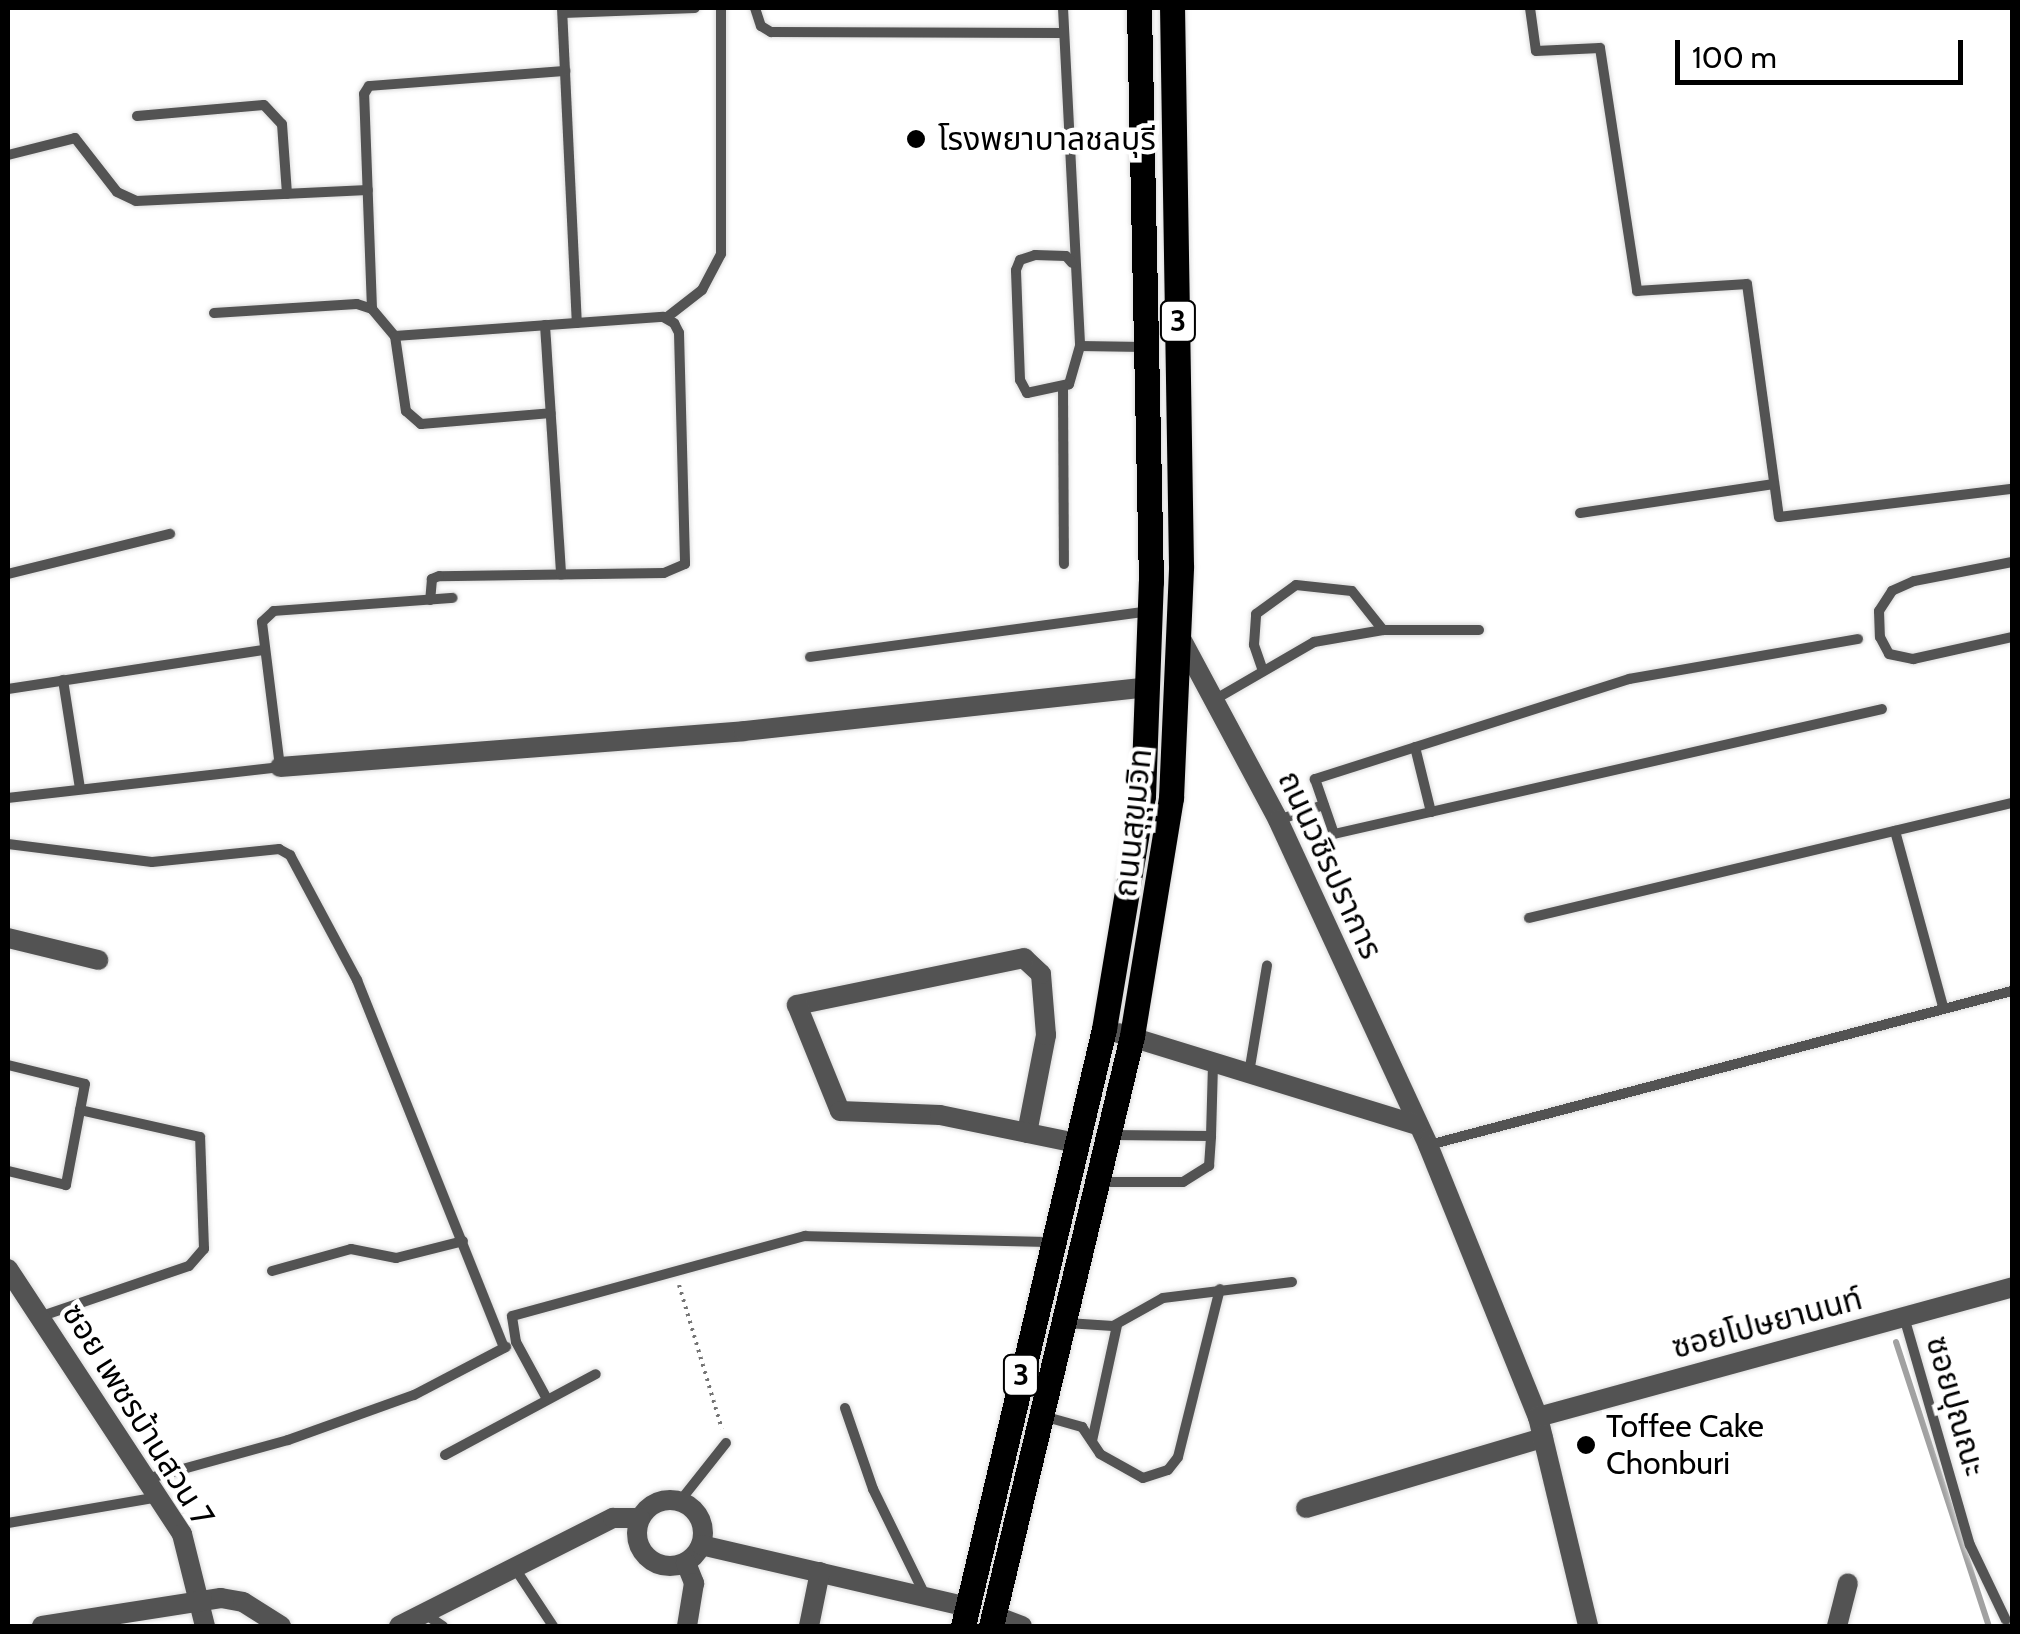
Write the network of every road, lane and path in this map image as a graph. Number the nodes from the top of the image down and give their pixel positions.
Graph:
1 (695, 8) edge
2 (721, 8) edge
3 (756, 8) edge
4 (1063, 8) edge
5 (1139, 8) edge
6 (1172, 8) edge
7 (1530, 8) edge
8 (562, 10) edge
9 (1064, 33) junction
10 (565, 70) junction
11 (136, 116) dead end
12 (8, 155) edge
13 (368, 190) junction
14 (287, 194) junction
15 (1072, 263) junction
16 (372, 310) junction
17 (214, 313) dead end
18 (666, 318) junction
19 (576, 323) junction
20 (545, 326) junction
21 (395, 336) junction
22 (1080, 346) junction
23 (1146, 347) junction
24 (1062, 387) junction
25 (551, 413) junction
26 (1774, 484) junction
27 (2012, 489) edge
28 (1580, 513) dead end
29 (170, 534) dead end
30 (2012, 562) edge
31 (1064, 564) dead end
32 (8, 574) edge
33 (561, 574) junction
34 (453, 598) dead end
35 (430, 600) junction
36 (1150, 611) junction
37 (1383, 630) junction
38 (1479, 630) dead end
39 (1180, 635) junction
40 (2012, 637) edge
41 (1858, 639) dead end
42 (263, 650) junction
43 (810, 657) dead end
44 (1263, 671) junction
45 (63, 680) junction
46 (1148, 687) junction
47 (8, 689) edge
48 (1214, 700) junction
49 (1882, 709) dead end
50 (1415, 747) junction
51 (280, 766) junction
52 (80, 789) junction
53 (8, 798) edge
54 (2012, 803) edge
55 (1324, 805) junction
56 (1432, 812) junction
57 (1278, 820) junction
58 (1895, 831) junction
59 (8, 844) edge
60 (1529, 918) dead end
61 (8, 938) edge
62 (98, 960) dead end
63 (1267, 966) dead end
64 (2012, 991) edge
65 (1943, 1007) junction
66 (1104, 1030) junction
67 (1132, 1036) junction
68 (1213, 1062) junction
69 (8, 1065) edge
70 (1249, 1074) junction
71 (80, 1110) junction
72 (1417, 1124) junction
73 (1027, 1133) junction
74 (1110, 1135) junction
75 (1210, 1136) junction
76 (1076, 1143) junction
77 (1428, 1146) junction
78 (8, 1171) edge
79 (1099, 1182) junction
80 (462, 1241) junction
81 (1052, 1242) junction
82 (8, 1269) edge
83 (272, 1271) dead end
84 (675, 1272) junction
85 (1292, 1282) dead end
86 (2012, 1286) edge
87 (1220, 1289) junction
88 (42, 1316) junction
89 (1904, 1316) junction
90 (1063, 1322) junction
91 (1118, 1325) junction
92 (516, 1342) junction
93 (504, 1348) junction
94 (596, 1374) dead end
95 (547, 1400) junction
96 (845, 1408) dead end
97 (1041, 1416) junction
98 (1541, 1427) junction
99 (1092, 1441) junction
100 (726, 1443) joint
101 (445, 1455) dead end
102 (155, 1487) junction
103 (680, 1501) junction
104 (1306, 1508) dead end
105 (640, 1518) junction
106 (8, 1523) edge
107 (701, 1545) junction
108 (686, 1563) junction
109 (513, 1566) junction
110 (820, 1572) junction
111 (1848, 1584) dead end
112 (926, 1597) junction
113 (199, 1602) junction
114 (994, 1612) edge
115 (424, 1614) junction
116 (965, 1617) edge
117 (2006, 1620) dead end
118 (42, 1626) edge
119 (205, 1626) edge
120 (282, 1626) edge
121 (399, 1626) edge
122 (443, 1626) edge
123 (553, 1626) edge
124 (686, 1626) edge
125 (809, 1626) edge
126 (1022, 1626) edge
127 (1588, 1626) edge
128 (1837, 1626) edge

1 - 8 lane
2 - 18 lane
3 - 9 lane
4 - 9 lane
5 - 23 main road, ถนนสุขุมวิท / 3
6 - 39 main road, ถนนสุขุมวิท / 3
7 - 26 lane
8 - 10 lane
9 - 15 lane
10 - 13 lane
10 - 19 lane
11 - 14 lane
12 - 14 lane
13 - 14 lane
13 - 16 lane
15 - 22 lane
15 - 24 lane
16 - 17 lane
16 - 21 lane
18 - 19 lane
18 - 33 lane
19 - 20 lane
20 - 21 lane
20 - 25 lane
21 - 25 lane
22 - 23 lane
22 - 24 lane
23 - 36 main road, ถนนสุขุมวิท / 3
24 - 31 lane
25 - 33 lane
26 - 27 lane
26 - 28 lane
29 - 32 lane
30 - 40 lane
33 - 35 lane
34 - 35 lane
35 - 42 lane
36 - 43 lane
36 - 46 main road, ถนนสุขุมวิท / 3
37 - 38 lane
37 - 44 lane
37 - 44 lane
39 - 48 street, ถนนวชิรปราการ
39 - 67 main road, ถนนสุขุมวิท / 3
41 - 50 lane
42 - 45 lane
42 - 51 lane
44 - 48 lane
45 - 47 lane
45 - 52 lane
46 - 51 street
46 - 66 main road, ถนนสุขุมวิท / 3
48 - 57 street, ถนนวชิรปราการ
49 - 56 lane
50 - 55 lane
50 - 56 lane
51 - 52 lane
52 - 53 lane
54 - 58 lane
55 - 56 lane
55 - 57 lane
57 - 72 street, ถนนวชิรปราการ
58 - 60 lane
58 - 65 lane
59 - 80 lane
61 - 62 street
63 - 70 lane
64 - 65 lane
65 - 77 lane
66 - 67 street
66 - 76 main road, ถนนสุขุมวิท / 3
67 - 68 street
67 - 74 main road, ถนนสุขุมวิท / 3
68 - 70 street
68 - 75 lane
69 - 71 lane
70 - 72 street
71 - 78 lane
71 - 88 lane
72 - 77 street, ถนนวชิรปราการ
73 - 73 street
73 - 76 street
74 - 75 lane
74 - 79 main road, ถนนสุขุมวิท / 3
75 - 79 lane
76 - 81 main road, ถนนสุขุมวิท / 3
77 - 98 street, ถนนวชิรปราการ
79 - 90 main road, ถนนสุขุมวิท / 3
80 - 83 lane
80 - 93 lane
81 - 84 lane
81 - 116 main road, ถนนสุขุมวิท / 3
82 - 88 street, ซอย เพชรบ้านสวน 7
84 - 92 lane
84 - 100 path
85 - 87 lane
86 - 89 street, ซอยโปษยานนท์
87 - 91 lane
87 - 99 lane
88 - 102 street, ซอย เพชรบ้านสวน 7
89 - 98 street, ซอยโปษยานนท์
89 - 117 lane, ซอยปุณณะ
90 - 91 lane
90 - 97 main road, ถนนสุขุมวิท / 3
91 - 99 lane
92 - 93 lane
92 - 95 lane
93 - 102 lane
94 - 95 lane
95 - 101 lane
96 - 112 lane
97 - 99 lane
97 - 114 main road, ถนนสุขุมวิท / 3
98 - 104 street, ซอยโปษยานนท์
98 - 127 street, ถนนวชิรปราการ
100 - 103 lane
102 - 106 lane
102 - 113 street, ซอย เพชรบ้านสวน 7
103 - 105 street
103 - 107 street
105 - 108 street
105 - 109 street
107 - 108 street
107 - 110 street
108 - 124 street
109 - 115 street
109 - 123 lane
110 - 112 street
110 - 125 street
111 - 128 street
112 - 116 street
113 - 118 street
113 - 119 street, ซอย เพชรบ้านสวน 7
113 - 120 street
114 - 126 street
115 - 121 street
115 - 122 lane

